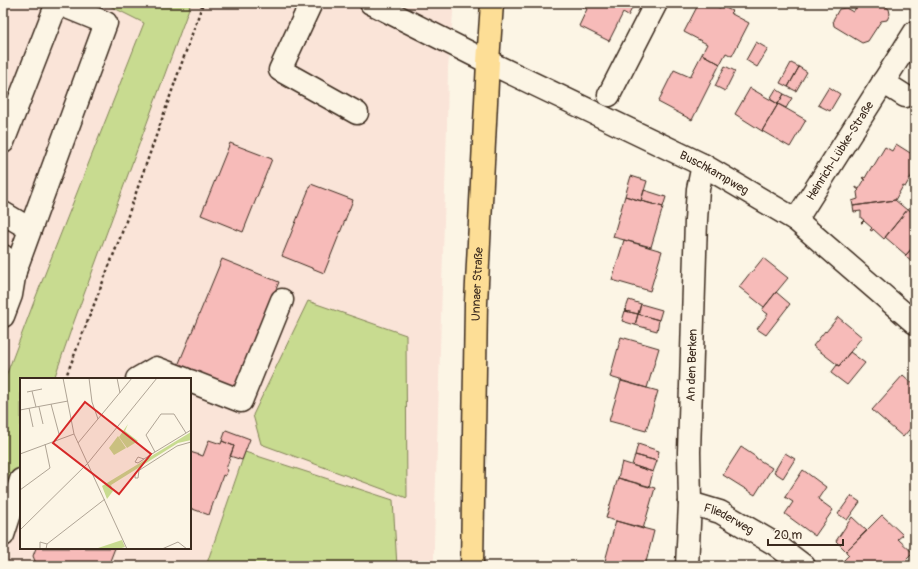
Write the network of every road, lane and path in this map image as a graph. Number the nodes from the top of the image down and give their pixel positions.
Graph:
1 (57, 3) edge
2 (203, 3) edge
3 (311, 3) edge
4 (371, 3) edge
5 (492, 3) edge
6 (656, 3) edge
7 (915, 32) edge
8 (488, 62) junction
9 (883, 82) junction
10 (609, 95) dead end
11 (904, 96) dead end
12 (357, 113) dead end
13 (3, 142) edge
14 (703, 165) junction
15 (3, 213) edge
16 (796, 220) junction
17 (30, 228) junction
18 (9, 264) edge
19 (282, 300) dead end
20 (3, 316) edge
21 (915, 323) edge
22 (65, 378) edge
23 (139, 378) edge
24 (182, 378) edge
25 (191, 381) edge
26 (20, 483) edge
27 (690, 504) junction
28 (3, 534) edge
29 (472, 566) edge
30 (687, 566) edge
31 (804, 566) edge

1 - 13 street
1 - 17 street
2 - 22 path
3 - 12 street
4 - 8 street, Buschkampweg
5 - 8 main road, Unnaer Straße
6 - 10 street
7 - 9 street, Heinrich-Lübke-Straße
8 - 14 street, Buschkampweg
8 - 29 main road, Unnaer Straße
9 - 11 street
9 - 16 street, Heinrich-Lübke-Straße
14 - 16 street, Buschkampweg
14 - 27 street, An den Berken
15 - 17 street
16 - 21 street, Buschkampweg
17 - 18 street
18 - 20 street
19 - 25 street
23 - 24 street
26 - 28 street
27 - 30 street, An den Berken
27 - 31 street, Fliederweg

